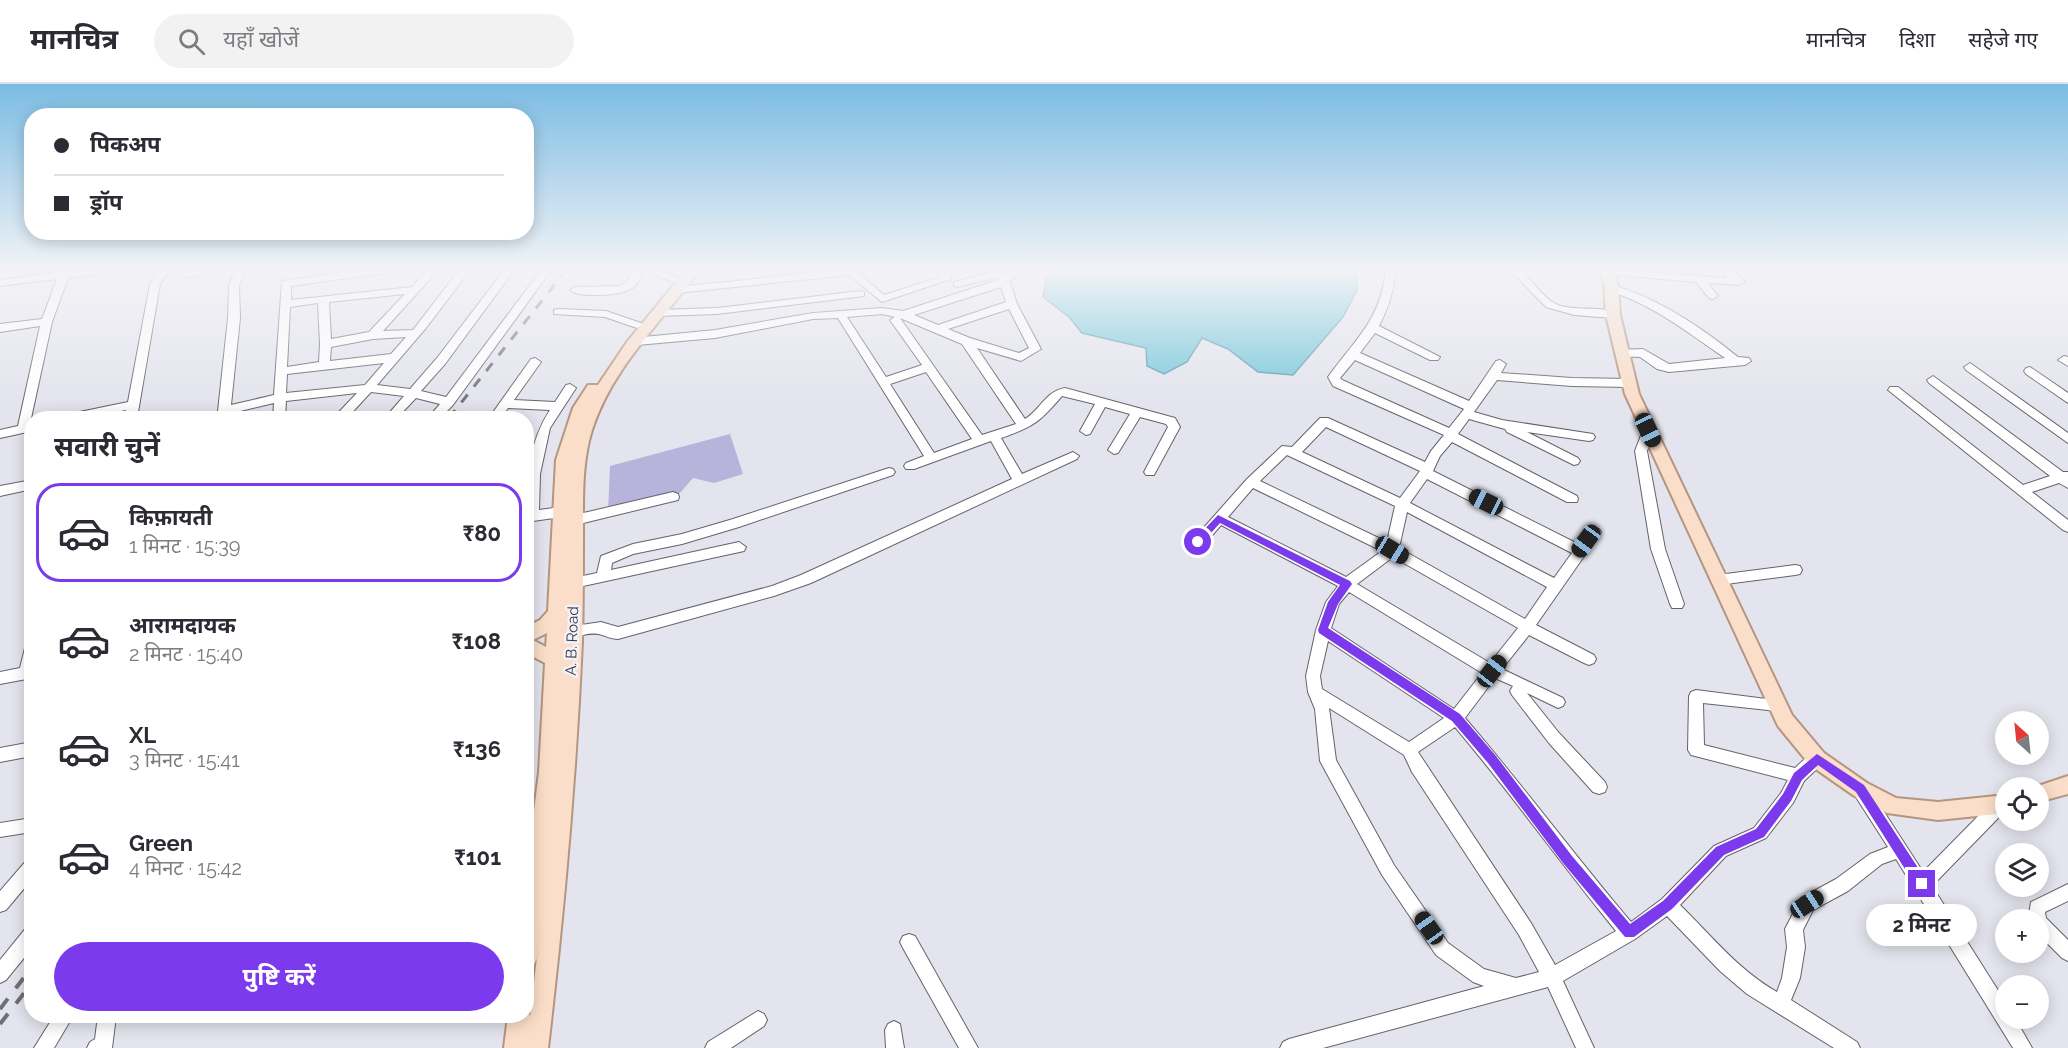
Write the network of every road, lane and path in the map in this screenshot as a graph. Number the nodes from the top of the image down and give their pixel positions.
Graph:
1 (49, 314) edge
2 (150, 314) edge
3 (234, 314) edge
4 (285, 314) edge
5 (324, 314) edge
6 (393, 314) edge
7 (430, 314) edge
8 (476, 314) edge
9 (514, 314) edge
10 (606, 314) edge
11 (651, 314) edge
12 (657, 314) edge
13 (848, 314) edge
14 (889, 314) edge
15 (908, 314) edge
16 (982, 314) edge
17 (1017, 314) edge
18 (1378, 314) edge
19 (1600, 314) edge
20 (1668, 314) edge
21 (1613, 315) joint
22 (900, 317) junction
23 (843, 319) dead end
24 (46, 322) junction
25 (1372, 327) junction
26 (0, 328) edge
27 (938, 329) junction
28 (415, 333) junction
29 (637, 333) junction
30 (374, 335) junction
31 (966, 341) junction
32 (326, 344) junction
33 (1621, 353) junction
34 (1354, 355) junction
35 (1434, 357) dead end
36 (392, 358) junction
37 (534, 362) dead end
38 (1500, 363) dead end
39 (324, 365) junction
40 (1970, 367) dead end
41 (929, 368) junction
42 (283, 371) junction
43 (2030, 371) dead end
44 (1494, 376) junction
45 (1933, 380) dead end
46 (883, 382) junction
47 (1629, 383) junction
48 (368, 387) junction
49 (570, 387) dead end
50 (1894, 390) dead end
51 (413, 393) junction
52 (280, 398) junction
53 (2068, 399) edge
54 (448, 402) junction
55 (1102, 402) junction
56 (506, 404) junction
57 (133, 405) junction
58 (557, 406) junction
59 (30, 411) edge
60 (104, 411) edge
61 (132, 411) edge
62 (224, 411) edge
63 (224, 411) edge
64 (279, 411) edge
65 (347, 411) edge
66 (397, 411) edge
67 (440, 411) edge
68 (500, 411) edge
69 (1469, 411) junction
70 (1137, 412) junction
71 (1502, 424) junction
72 (1023, 426) junction
73 (24, 429) edge
74 (1648, 430) junction
75 (1086, 431) dead end
76 (0, 434) edge
77 (1451, 435) junction
78 (994, 436) junction
79 (1589, 437) dead end
80 (2068, 439) edge
81 (980, 441) junction
82 (1113, 450) dead end
83 (1294, 453) junction
84 (1073, 456) dead end
85 (931, 458) junction
86 (1574, 461) dead end
87 (910, 466) dead end
88 (1426, 471) junction
89 (890, 472) dead end
90 (1150, 472) dead end
91 (534, 474) edge
92 (2066, 479) edge
93 (1020, 481) junction
94 (1251, 482) junction
95 (24, 486) edge
96 (2022, 490) junction
97 (0, 491) edge
98 (673, 497) dead end
99 (1572, 499) dead end
100 (1402, 504) junction
101 (568, 516) junction
102 (534, 517) edge
103 (1218, 518) junction
104 (2068, 527) edge
105 (1594, 532) dead end
106 (1198, 542) dead end
107 (739, 547) dead end
108 (1392, 550) junction
109 (1579, 551) junction
110 (1795, 570) dead end
111 (603, 577) junction
112 (1718, 580) junction
113 (574, 583) junction
114 (1347, 584) junction
115 (1555, 585) junction
116 (1677, 604) dead end
117 (565, 610) junction
118 (1527, 627) junction
119 (1323, 630) junction
120 (534, 632) edge
121 (564, 632) junction
122 (534, 648) edge
123 (564, 658) junction
124 (1589, 659) dead end
125 (1492, 671) junction
126 (24, 674) edge
127 (0, 678) edge
128 (1526, 685) junction
129 (1314, 692) junction
130 (1558, 702) dead end
131 (1777, 705) junction
132 (1456, 718) junction
133 (24, 750) edge
134 (1409, 750) junction
135 (0, 755) edge
136 (1817, 759) junction
137 (1798, 776) junction
138 (2068, 785) edge
139 (1599, 787) dead end
140 (1860, 789) junction
141 (2049, 791) edge
142 (1995, 806) edge
143 (1995, 812) edge
144 (24, 826) edge
145 (0, 831) edge
146 (1899, 850) junction
147 (24, 876) edge
148 (1922, 884) junction
149 (2068, 892) edge
150 (534, 893) edge
151 (0, 904) edge
152 (1668, 905) junction
153 (2037, 909) edge
154 (2049, 932) edge
155 (1629, 933) junction
156 (909, 942) dead end
157 (24, 944) edge
158 (2068, 952) edge
159 (0, 974) edge
160 (1552, 977) junction
161 (1517, 988) junction
162 (1781, 1004) junction
163 (758, 1020) dead end
164 (59, 1023) edge
165 (106, 1023) edge
166 (518, 1023) edge
167 (43, 1048) edge
168 (96, 1048) edge
169 (515, 1048) edge
170 (537, 1048) edge
171 (714, 1048) edge
172 (969, 1048) edge
173 (1289, 1048) edge
174 (1585, 1048) edge
175 (1851, 1048) edge
176 (2023, 1048) edge

1 - 24 street
2 - 57 street
3 - 63 street
4 - 42 street
5 - 32 street
6 - 30 street
7 - 28 street
8 - 51 street
9 - 54 street
10 - 29 street
11 - 29 main road, A. B. Road
12 - 29 main road, A. B. Road
13 - 29 street
14 - 22 street
15 - 22 street
16 - 27 street
17 - 31 street
18 - 25 street
19 - 21 street
20 - 33 street
21 - 33 main road
22 - 27 street
22 - 41 street
23 - 46 street
24 - 26 street
24 - 59 street
25 - 34 street
25 - 35 street
27 - 31 street
28 - 30 street
28 - 36 street
29 - 101 main road, A. B. Road
30 - 32 street
31 - 72 street
32 - 39 street
33 - 47 main road
34 - 69 street
34 - 77 street
36 - 39 street
36 - 48 street
37 - 56 street
38 - 44 street
39 - 42 street
40 - 80 street
41 - 46 street
41 - 81 street
42 - 52 street
43 - 53 street
44 - 47 street
44 - 69 street
45 - 92 street
46 - 85 street
47 - 74 main road
48 - 51 street
48 - 52 street
48 - 65 street
49 - 58 street
50 - 96 street
51 - 54 street
51 - 66 street
52 - 62 street
52 - 64 street
54 - 67 street
55 - 70 street
55 - 72 street
55 - 75 street
56 - 58 street
56 - 68 street
57 - 60 street
57 - 61 street
58 - 91 street
69 - 71 street
69 - 77 street
70 - 82 street
70 - 90 street
71 - 79 street
71 - 86 street
72 - 78 street
73 - 76 street
74 - 112 main road
74 - 116 street
77 - 88 street
77 - 99 street
78 - 81 street
78 - 93 street
81 - 85 street
83 - 88 street
83 - 94 street
83 - 100 street
84 - 93 street
85 - 87 street
88 - 100 street
88 - 109 street
89 - 111 street
92 - 96 street
93 - 121 street
94 - 103 street
94 - 108 street
95 - 97 street
96 - 104 street
98 - 101 street
100 - 108 street
100 - 115 street
101 - 102 street
101 - 113 main road, A. B. Road
101 - 117 main road, A. B. Road
103 - 106 street
103 - 114 street
105 - 109 street
107 - 111 street
108 - 114 street
108 - 118 street
109 - 115 street
110 - 112 street
111 - 113 street
112 - 131 main road
113 - 117 main road, A. B. Road
114 - 119 street
114 - 125 street
115 - 118 street
117 - 120 main road
117 - 121 main road, A. B. Road
118 - 124 street
118 - 125 street
119 - 129 street
119 - 132 street
121 - 123 main road, A. B. Road
122 - 123 main road
123 - 150 main road, A. B. Road
123 - 170 main road, A. B. Road
125 - 128 street
125 - 132 street
126 - 127 street
128 - 130 street
128 - 139 street
129 - 134 street
129 - 161 street
131 - 136 main road
131 - 137 street
132 - 134 street
132 - 155 street
133 - 135 street
134 - 160 street
136 - 137 street
136 - 140 main road
137 - 152 street
138 - 141 main road
140 - 142 main road
140 - 146 street
143 - 148 street
144 - 145 street
146 - 148 street
146 - 162 street
147 - 151 street
148 - 176 street
149 - 153 street
152 - 155 street
152 - 162 street
154 - 158 street
155 - 160 street
156 - 172 street
157 - 159 street
160 - 161 street
160 - 174 street
161 - 173 street
162 - 175 street
163 - 171 street
164 - 167 street
165 - 168 street
166 - 169 main road

